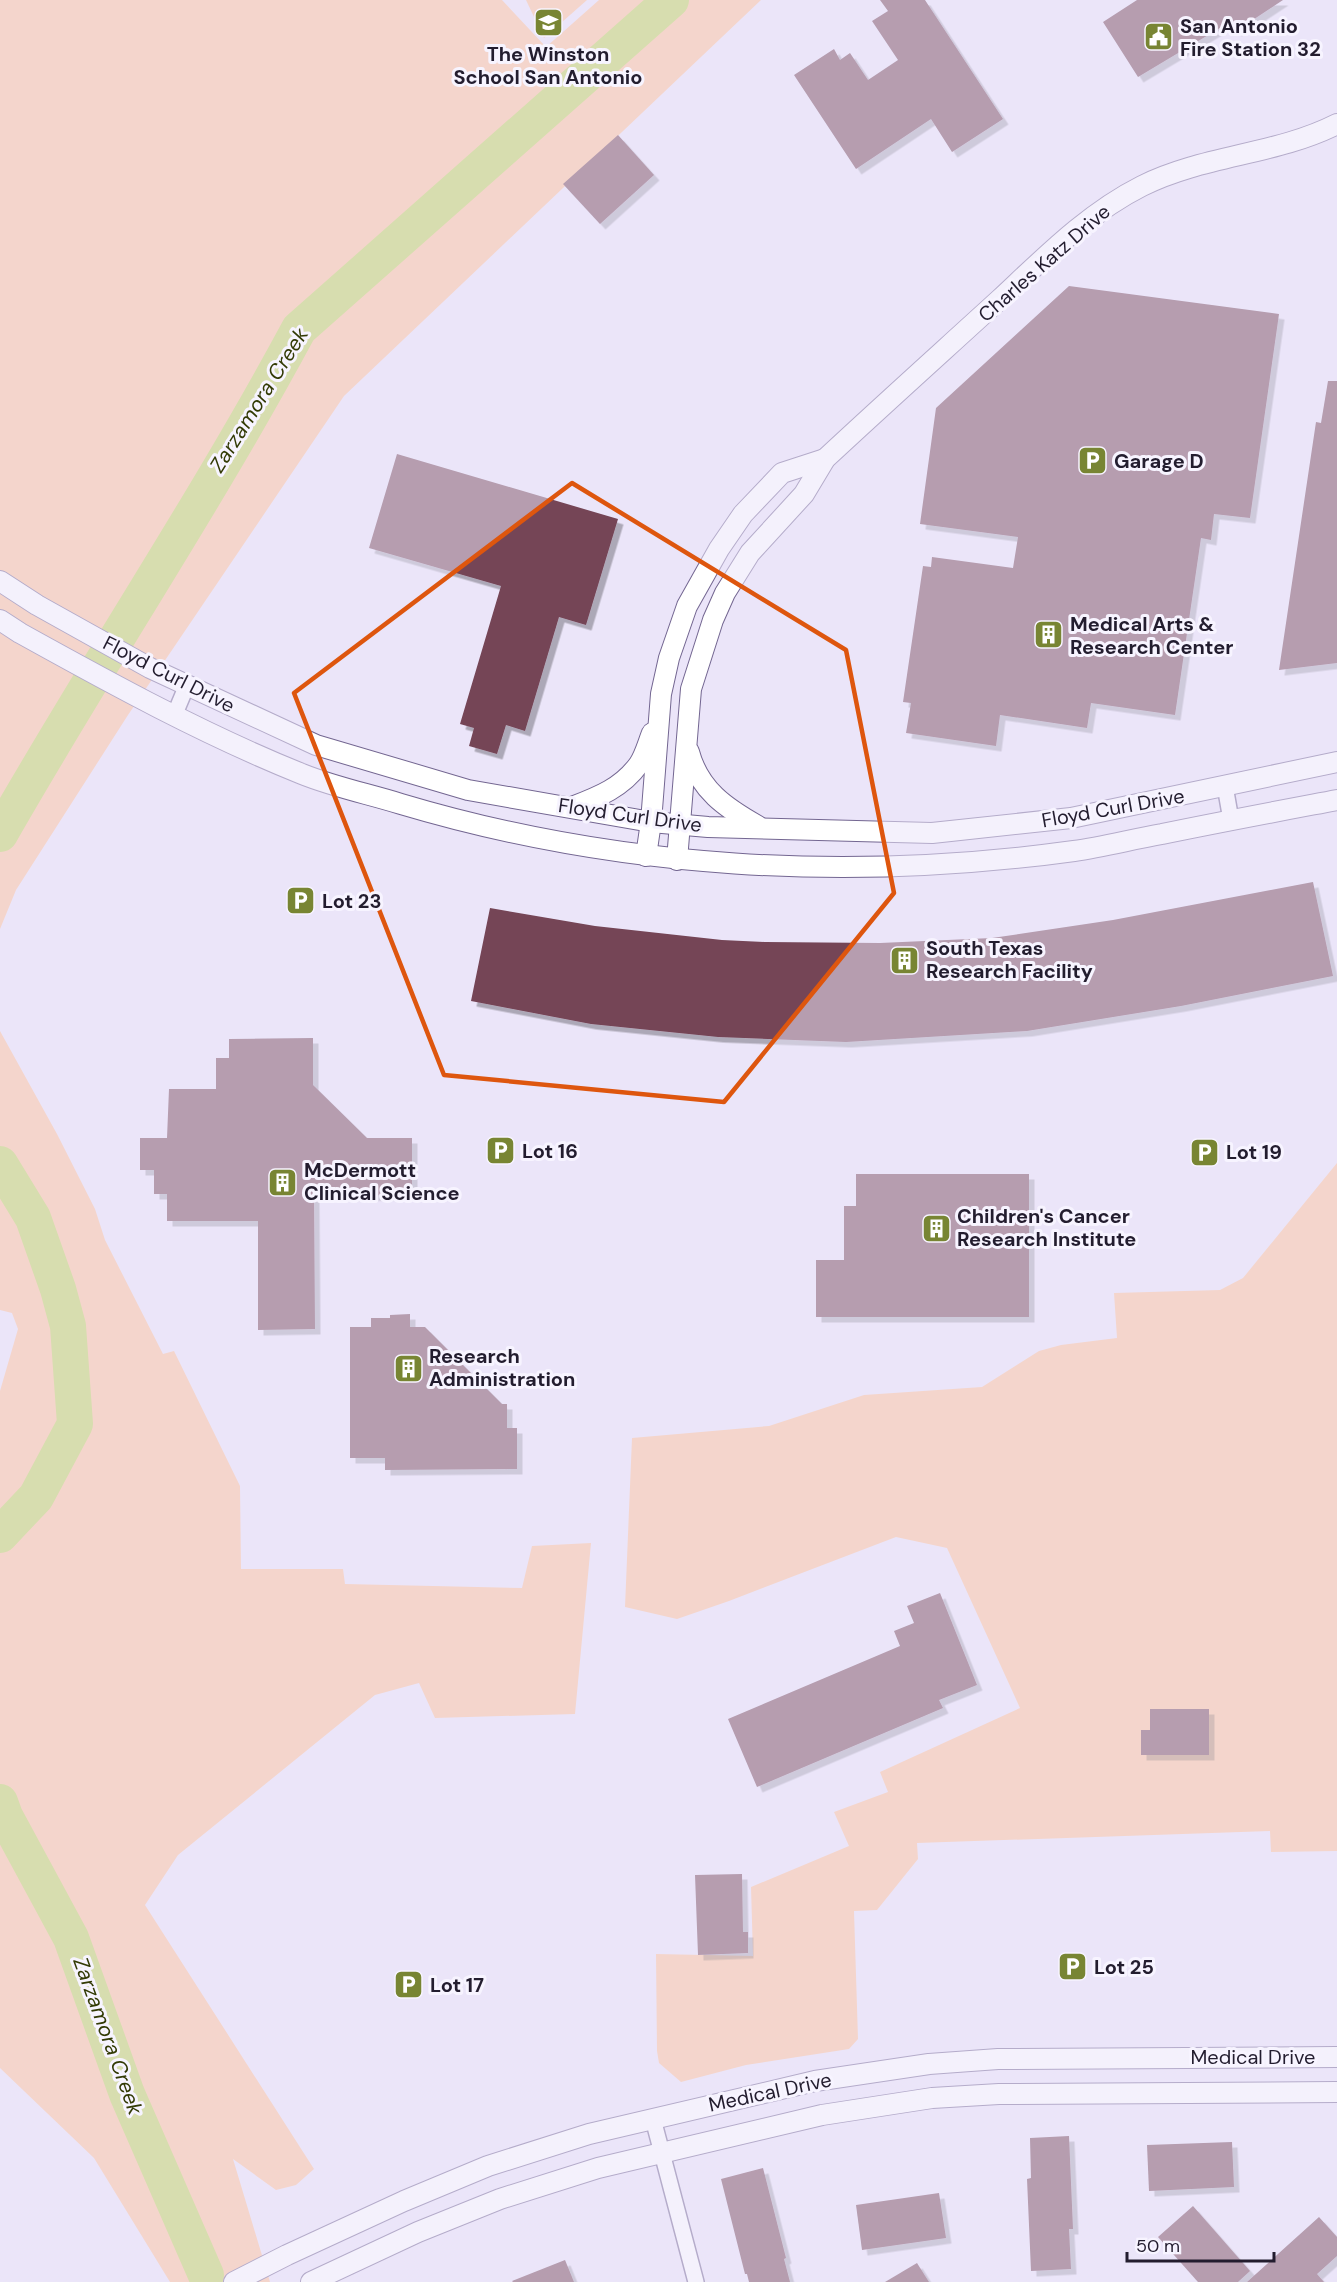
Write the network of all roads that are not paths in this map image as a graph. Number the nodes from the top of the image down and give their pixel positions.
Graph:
1 (1337, 124) edge
2 (825, 459) junction
3 (0, 581) edge
4 (0, 620) edge
5 (187, 685) junction
6 (174, 716) junction
7 (659, 717) junction
8 (686, 743) junction
9 (1337, 762) edge
10 (1225, 786) junction
11 (1337, 800) edge
12 (572, 807) junction
13 (1231, 820) junction
14 (651, 822) junction
15 (680, 824) junction
16 (760, 828) junction
17 (646, 856) junction
18 (677, 860) junction
19 (1337, 2057) edge
20 (1337, 2092) edge
21 (653, 2119) junction
22 (661, 2152) junction
23 (234, 2282) edge
24 (311, 2282) edge
25 (696, 2282) edge

1 - 2 street, Charles Katz Drive
2 - 7 street, Charles Katz Drive
2 - 8 street, Charles Katz Drive
3 - 5 street, Floyd Curl Drive
4 - 6 street, Floyd Curl Drive
5 - 6 street
5 - 12 street, Floyd Curl Drive
6 - 17 street, Floyd Curl Drive
7 - 12 street
7 - 14 street, Charles Katz Drive
8 - 15 street, Charles Katz Drive
8 - 16 street
9 - 10 street, Floyd Curl Drive
10 - 13 street
10 - 16 street, Floyd Curl Drive
11 - 13 street, Floyd Curl Drive
12 - 14 street, Floyd Curl Drive
13 - 18 street, Floyd Curl Drive
14 - 15 street, Floyd Curl Drive
14 - 17 street, Charles Katz Drive
15 - 16 street, Floyd Curl Drive
15 - 18 street, Charles Katz Drive
17 - 18 street, Floyd Curl Drive
19 - 21 street, Medical Drive
20 - 22 street, Medical Drive
21 - 22 street
21 - 23 street, Medical Drive
22 - 24 street, Medical Drive
22 - 25 street

